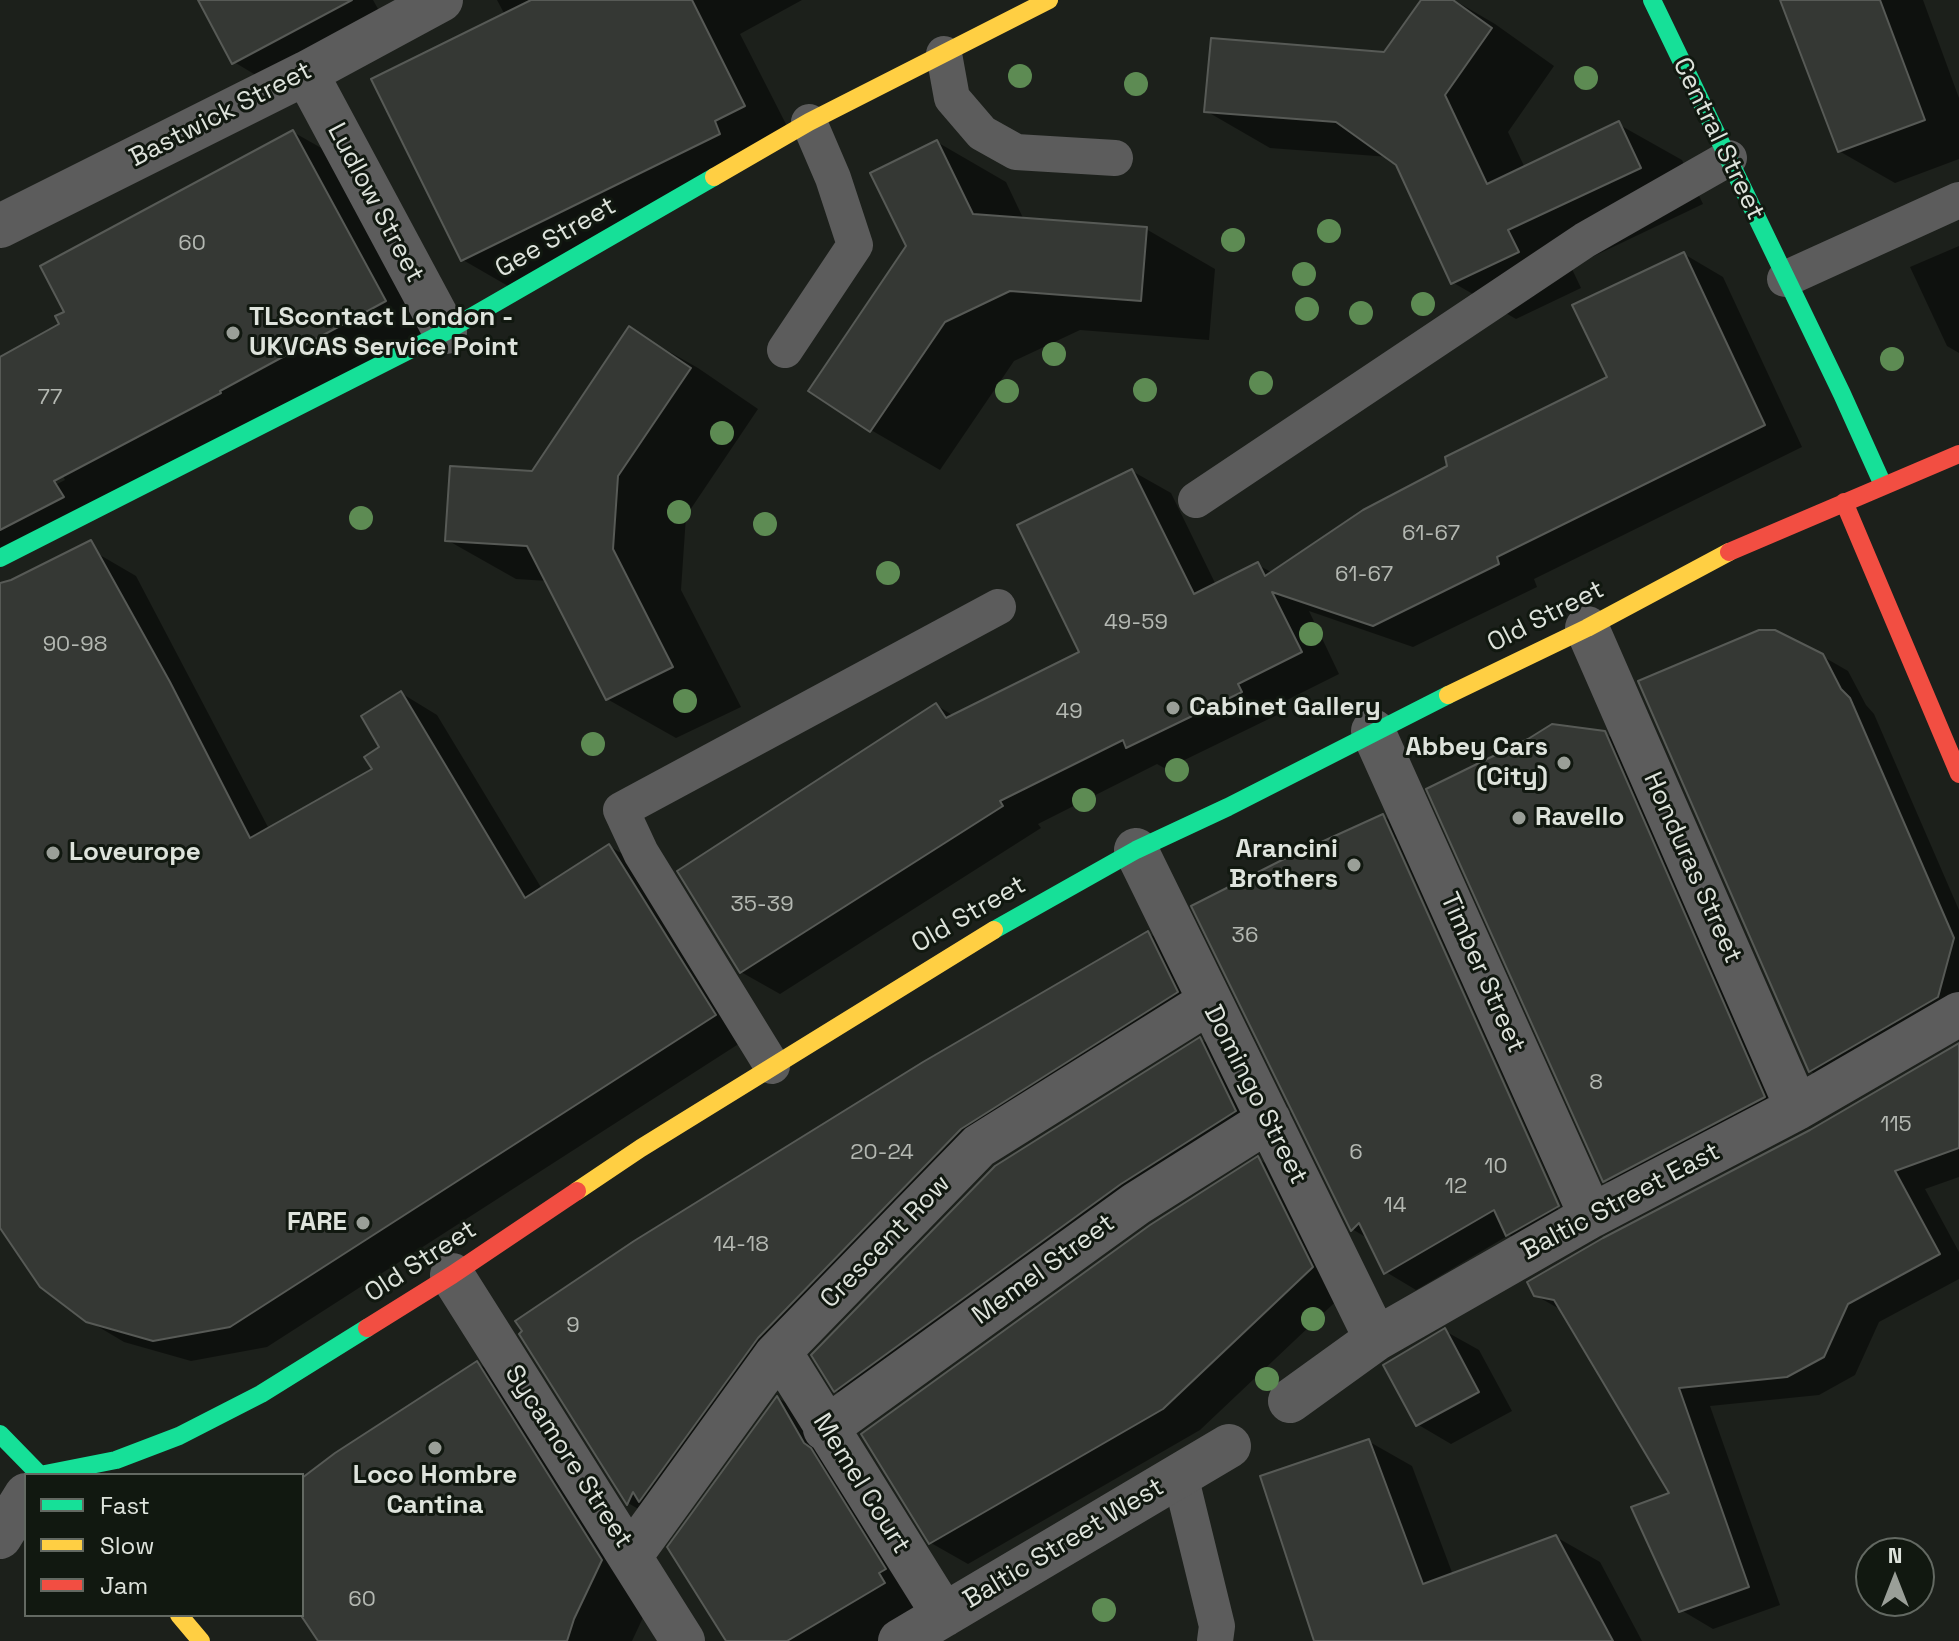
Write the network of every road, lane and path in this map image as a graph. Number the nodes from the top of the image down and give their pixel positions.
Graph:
1 (441, 0) edge
2 (1049, 0) edge
3 (1652, 0) edge
4 (944, 54) junction
5 (306, 73) junction
6 (809, 122) junction
7 (1115, 158) dead end
8 (1729, 158) junction
9 (1959, 200) edge
10 (0, 226) edge
11 (1785, 279) junction
12 (445, 332) junction
13 (785, 350) dead end
14 (1959, 454) edge
15 (1883, 485) junction
16 (1196, 500) dead end
17 (1844, 502) junction
18 (0, 558) edge
19 (998, 607) dead end
20 (1587, 628) junction
21 (1373, 731) junction
22 (1959, 774) edge
23 (1136, 850) junction
24 (1209, 1002) junction
25 (1959, 1014) edge
26 (772, 1066) junction
27 (1797, 1108) junction
28 (1269, 1120) junction
29 (1591, 1216) junction
30 (452, 1275) junction
31 (1376, 1339) junction
32 (776, 1355) junction
33 (1290, 1401) dead end
34 (825, 1429) junction
35 (0, 1434) edge
36 (1229, 1446) dead end
37 (38, 1473) edge
38 (50, 1473) edge
39 (1180, 1475) junction
40 (22, 1483) edge
41 (0, 1537) edge
42 (631, 1555) junction
43 (944, 1615) junction
44 (181, 1617) edge
45 (201, 1641) edge
46 (683, 1641) edge
47 (900, 1641) edge
48 (1215, 1641) edge

1 - 5 street, Bastwick Street
2 - 4 main road, Gee Street
3 - 8 main road, Central Street
4 - 6 main road, Gee Street
4 - 7 lane
5 - 10 street, Bastwick Street
5 - 12 street, Ludlow Street
6 - 12 main road, Gee Street
6 - 13 lane
8 - 11 main road, Central Street
8 - 16 lane
9 - 11 lane
11 - 15 main road, Central Street
12 - 18 main road, Gee Street
14 - 15 main road, Old Street
15 - 17 main road, Old Street
17 - 20 main road, Old Street
17 - 22 main road
19 - 26 lane
20 - 21 main road, Old Street
20 - 27 street, Honduras Street
21 - 23 main road, Old Street
21 - 29 street, Timber Street
23 - 24 street, Domingo Street
23 - 26 main road, Old Street
24 - 28 street, Domingo Street
24 - 32 street, Crescent Row
25 - 27 street, Baltic Street East
26 - 30 main road, Old Street
27 - 29 street, Baltic Street East
28 - 31 street, Domingo Street
28 - 34 street, Memel Street
29 - 31 street, Baltic Street East
30 - 38 main road, Old Street
30 - 42 street, Sycamore Street
31 - 33 street, Baltic Street East
32 - 34 street, Memel Court
32 - 42 street, Crescent Row
34 - 43 street, Memel Court
35 - 37 main road
36 - 39 street, Baltic Street West
39 - 43 street, Baltic Street West
39 - 48 lane
40 - 41 street
42 - 46 street, Sycamore Street
43 - 47 street, Baltic Street West
44 - 45 main road

